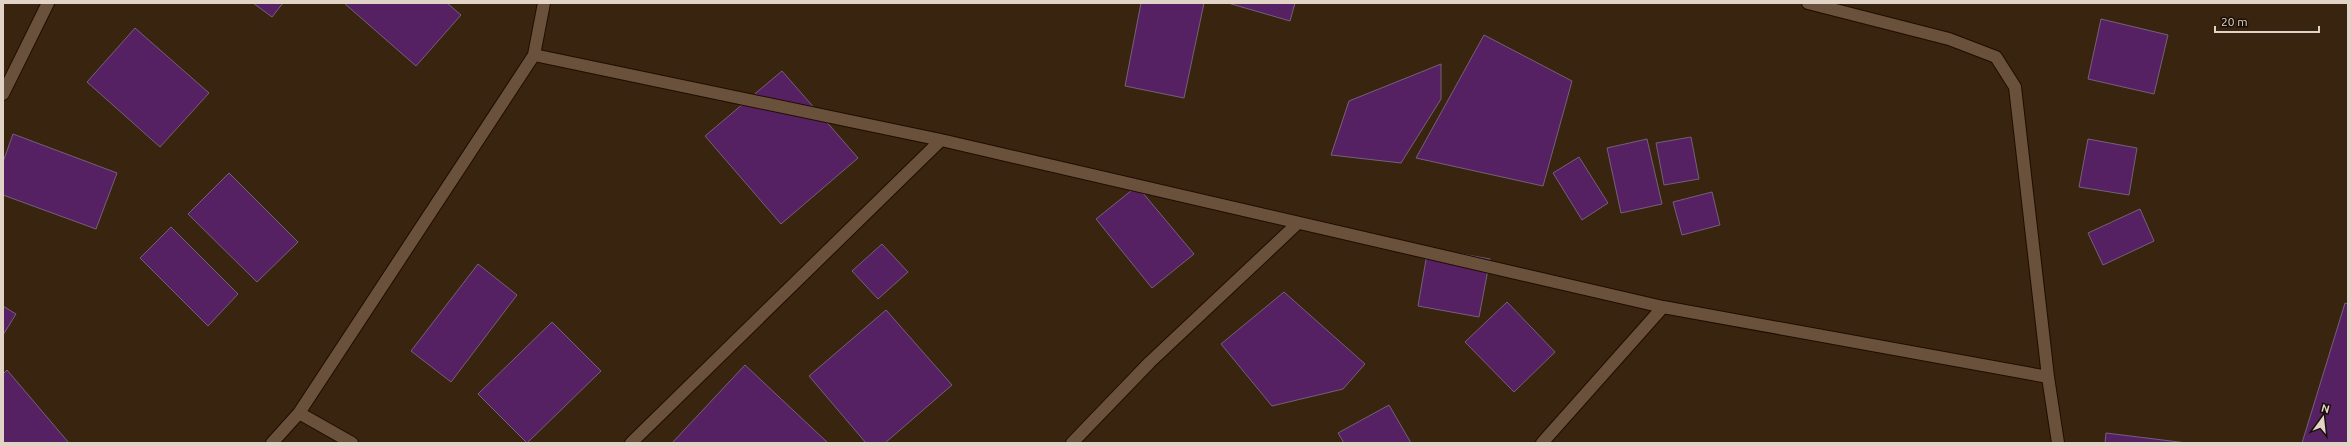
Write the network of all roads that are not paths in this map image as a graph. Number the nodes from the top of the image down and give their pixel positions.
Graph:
1 (48, 3) edge
2 (544, 3) edge
3 (1808, 3) edge
4 (534, 55) junction
5 (3, 94) edge
6 (941, 140) junction
7 (1298, 223) junction
8 (1663, 307) junction
9 (2048, 377) junction
10 (299, 413) junction
11 (272, 443) edge
12 (352, 443) edge
13 (631, 443) edge
14 (1072, 443) edge
15 (1542, 443) edge
16 (2058, 443) edge

1 - 5 street
2 - 4 street
3 - 9 street
4 - 6 street
4 - 10 street
6 - 7 street
6 - 13 street
7 - 8 street
7 - 14 street
8 - 9 street
8 - 15 street
9 - 16 street
10 - 11 street
10 - 12 street

